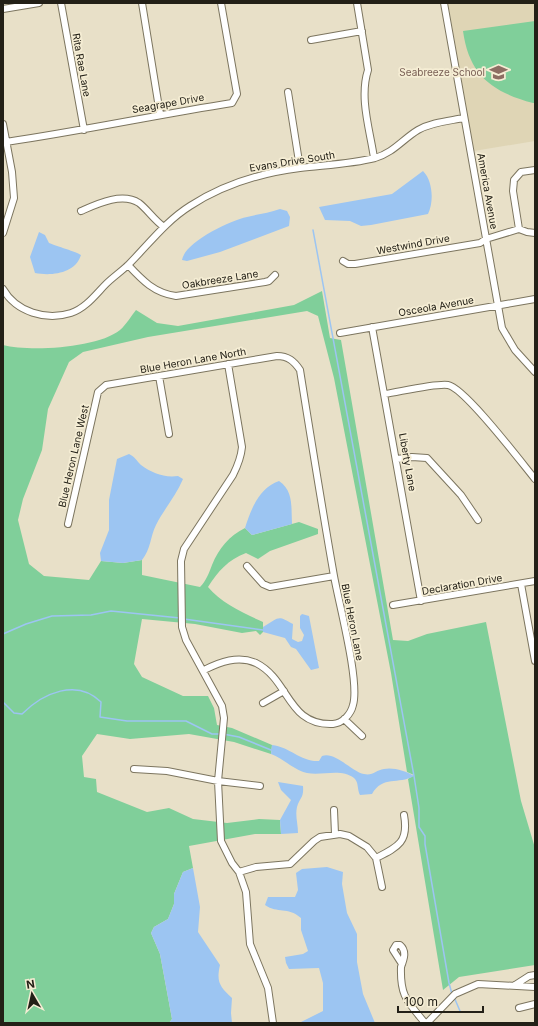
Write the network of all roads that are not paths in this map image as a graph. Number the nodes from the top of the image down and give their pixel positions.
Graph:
1 (39, 3) edge
2 (61, 3) edge
3 (142, 3) edge
4 (221, 3) edge
5 (357, 3) edge
6 (444, 3) edge
7 (3, 9) edge
8 (362, 31) junction
9 (311, 40) dead end
10 (288, 92) dead end
11 (160, 114) junction
12 (464, 118) junction
13 (3, 124) edge
14 (84, 130) junction
15 (6, 142) junction
16 (374, 158) junction
17 (300, 168) junction
18 (535, 170) edge
19 (81, 211) dead end
20 (164, 227) junction
21 (519, 229) junction
22 (535, 233) edge
23 (3, 234) edge
24 (486, 239) junction
25 (343, 261) dead end
26 (128, 265) junction
27 (275, 275) dead end
28 (3, 289) edge
29 (535, 299) edge
30 (497, 305) junction
31 (372, 328) junction
32 (340, 333) dead end
33 (293, 361) joint
34 (228, 364) junction
35 (535, 372) edge
36 (159, 376) junction
37 (98, 392) joint
38 (385, 394) junction
39 (169, 434) dead end
40 (397, 459) junction
41 (534, 475) edge
42 (478, 520) dead end
43 (68, 524) dead end
44 (247, 566) dead end
45 (334, 576) junction
46 (535, 581) edge
47 (521, 584) junction
48 (421, 601) junction
49 (393, 606) dead end
50 (535, 661) edge
51 (204, 670) junction
52 (284, 691) junction
53 (263, 703) dead end
54 (344, 719) junction
55 (362, 736) dead end
56 (134, 769) dead end
57 (218, 781) junction
58 (260, 786) dead end
59 (334, 810) dead end
60 (404, 814) dead end
61 (335, 834) junction
62 (376, 858) junction
63 (239, 872) junction
64 (382, 887) dead end
65 (402, 964) dead end
66 (535, 975) edge
67 (535, 978) edge
68 (525, 979) junction
69 (515, 985) junction
70 (535, 987) edge
71 (535, 1004) edge
72 (519, 1008) dead end
73 (273, 1023) edge
74 (426, 1023) edge

1 - 7 street
2 - 14 street, Rita Rae Lane
3 - 11 street
4 - 11 street, Seagrape Drive
5 - 8 street
6 - 12 street, America Avenue
8 - 9 street
8 - 16 street
10 - 17 street
11 - 14 street, Seagrape Drive
12 - 16 street, Evans Drive South
12 - 24 street, America Avenue
13 - 15 street
14 - 15 street, Seagrape Drive
15 - 23 street
16 - 17 street, Evans Drive South
17 - 20 street, Evans Drive South
18 - 21 street
19 - 20 street
20 - 26 street, Evans Drive South
21 - 22 street
21 - 24 street, Westwind Drive
24 - 25 street, Westwind Drive
24 - 30 street, America Avenue
26 - 27 street, Oakbreeze Lane
26 - 28 street, Evans Drive South
29 - 30 street, Osceola Avenue
30 - 31 street, Osceola Avenue
30 - 35 street, America Avenue
31 - 32 street, Osceola Avenue
31 - 38 street, Liberty Lane
33 - 34 street, Blue Heron Lane North
33 - 45 street, Blue Heron Lane
34 - 36 street, Blue Heron Lane North
34 - 51 street
36 - 37 street, Blue Heron Lane North
36 - 39 street
37 - 43 street, Blue Heron Lane West
38 - 40 street, Liberty Lane
38 - 41 street
40 - 42 street
40 - 48 street, Liberty Lane
44 - 45 street
45 - 54 street, Blue Heron Lane
46 - 47 street, Declaration Drive
47 - 48 street, Declaration Drive
47 - 50 street
48 - 49 street, Declaration Drive
51 - 52 street
51 - 57 street
52 - 53 street
52 - 54 street
54 - 55 street
56 - 57 street
57 - 58 street
57 - 63 street
59 - 61 street
60 - 62 street
61 - 62 street
61 - 63 street
62 - 64 street
63 - 73 street
65 - 74 street
66 - 68 street
67 - 68 street
68 - 69 street
69 - 70 street
69 - 74 street
71 - 72 street

